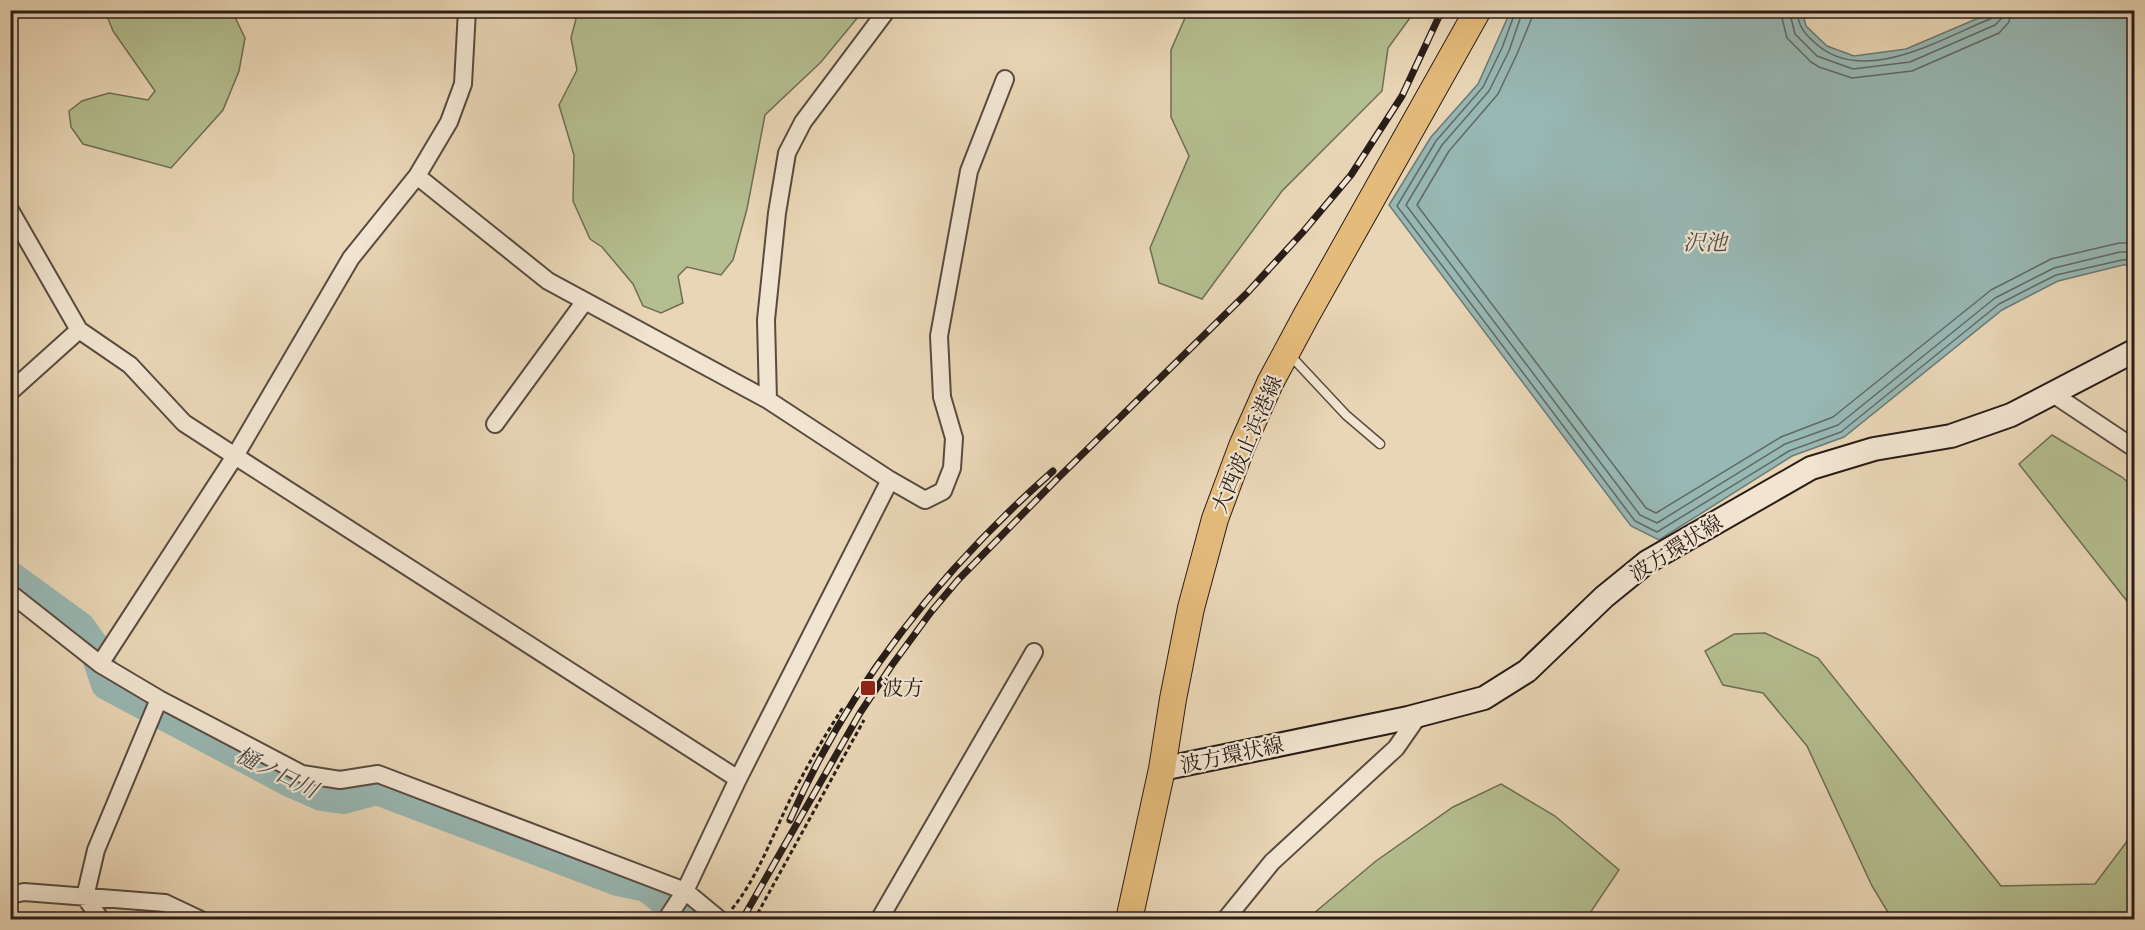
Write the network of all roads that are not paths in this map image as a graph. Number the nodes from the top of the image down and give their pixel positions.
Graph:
1 (467, 10) edge
2 (887, 10) edge
3 (1478, 10) edge
4 (1005, 79) dead end
5 (417, 176) junction
6 (10, 210) edge
7 (585, 301) junction
8 (79, 330) junction
9 (2134, 351) edge
10 (1287, 352) junction
11 (10, 392) edge
12 (2053, 394) junction
13 (768, 400) junction
14 (495, 424) dead end
15 (1380, 444) dead end
16 (2134, 448) edge
17 (235, 456) junction
18 (890, 480) junction
19 (10, 593) edge
20 (1034, 652) dead end
21 (100, 664) junction
22 (159, 699) junction
23 (1419, 716) junction
24 (1162, 769) junction
25 (738, 779) junction
26 (685, 891) junction
27 (10, 895) edge
28 (85, 897) junction
29 (724, 917) edge
30 (101, 920) edge
31 (201, 920) edge
32 (666, 920) edge
33 (879, 920) edge
34 (1129, 920) edge
35 (1225, 920) edge

1 - 5 street
2 - 13 street
3 - 10 main road, 大西波止浜港線
4 - 18 street
5 - 7 street
5 - 17 street
6 - 8 street
7 - 13 street
7 - 14 street
8 - 11 street
8 - 17 street
9 - 12 main road, 波方環状線
10 - 15 lane
10 - 24 main road, 大西波止浜港線
12 - 16 street
12 - 23 main road, 波方環状線
13 - 18 street
17 - 21 street
17 - 25 street
18 - 25 street
19 - 21 street
20 - 33 street
21 - 22 street
22 - 26 street
22 - 28 street
23 - 24 main road, 波方環状線
23 - 35 street
24 - 34 main road, 大西波止浜港線
25 - 26 street
26 - 29 street
26 - 32 street
27 - 28 street
28 - 30 street
28 - 31 street

